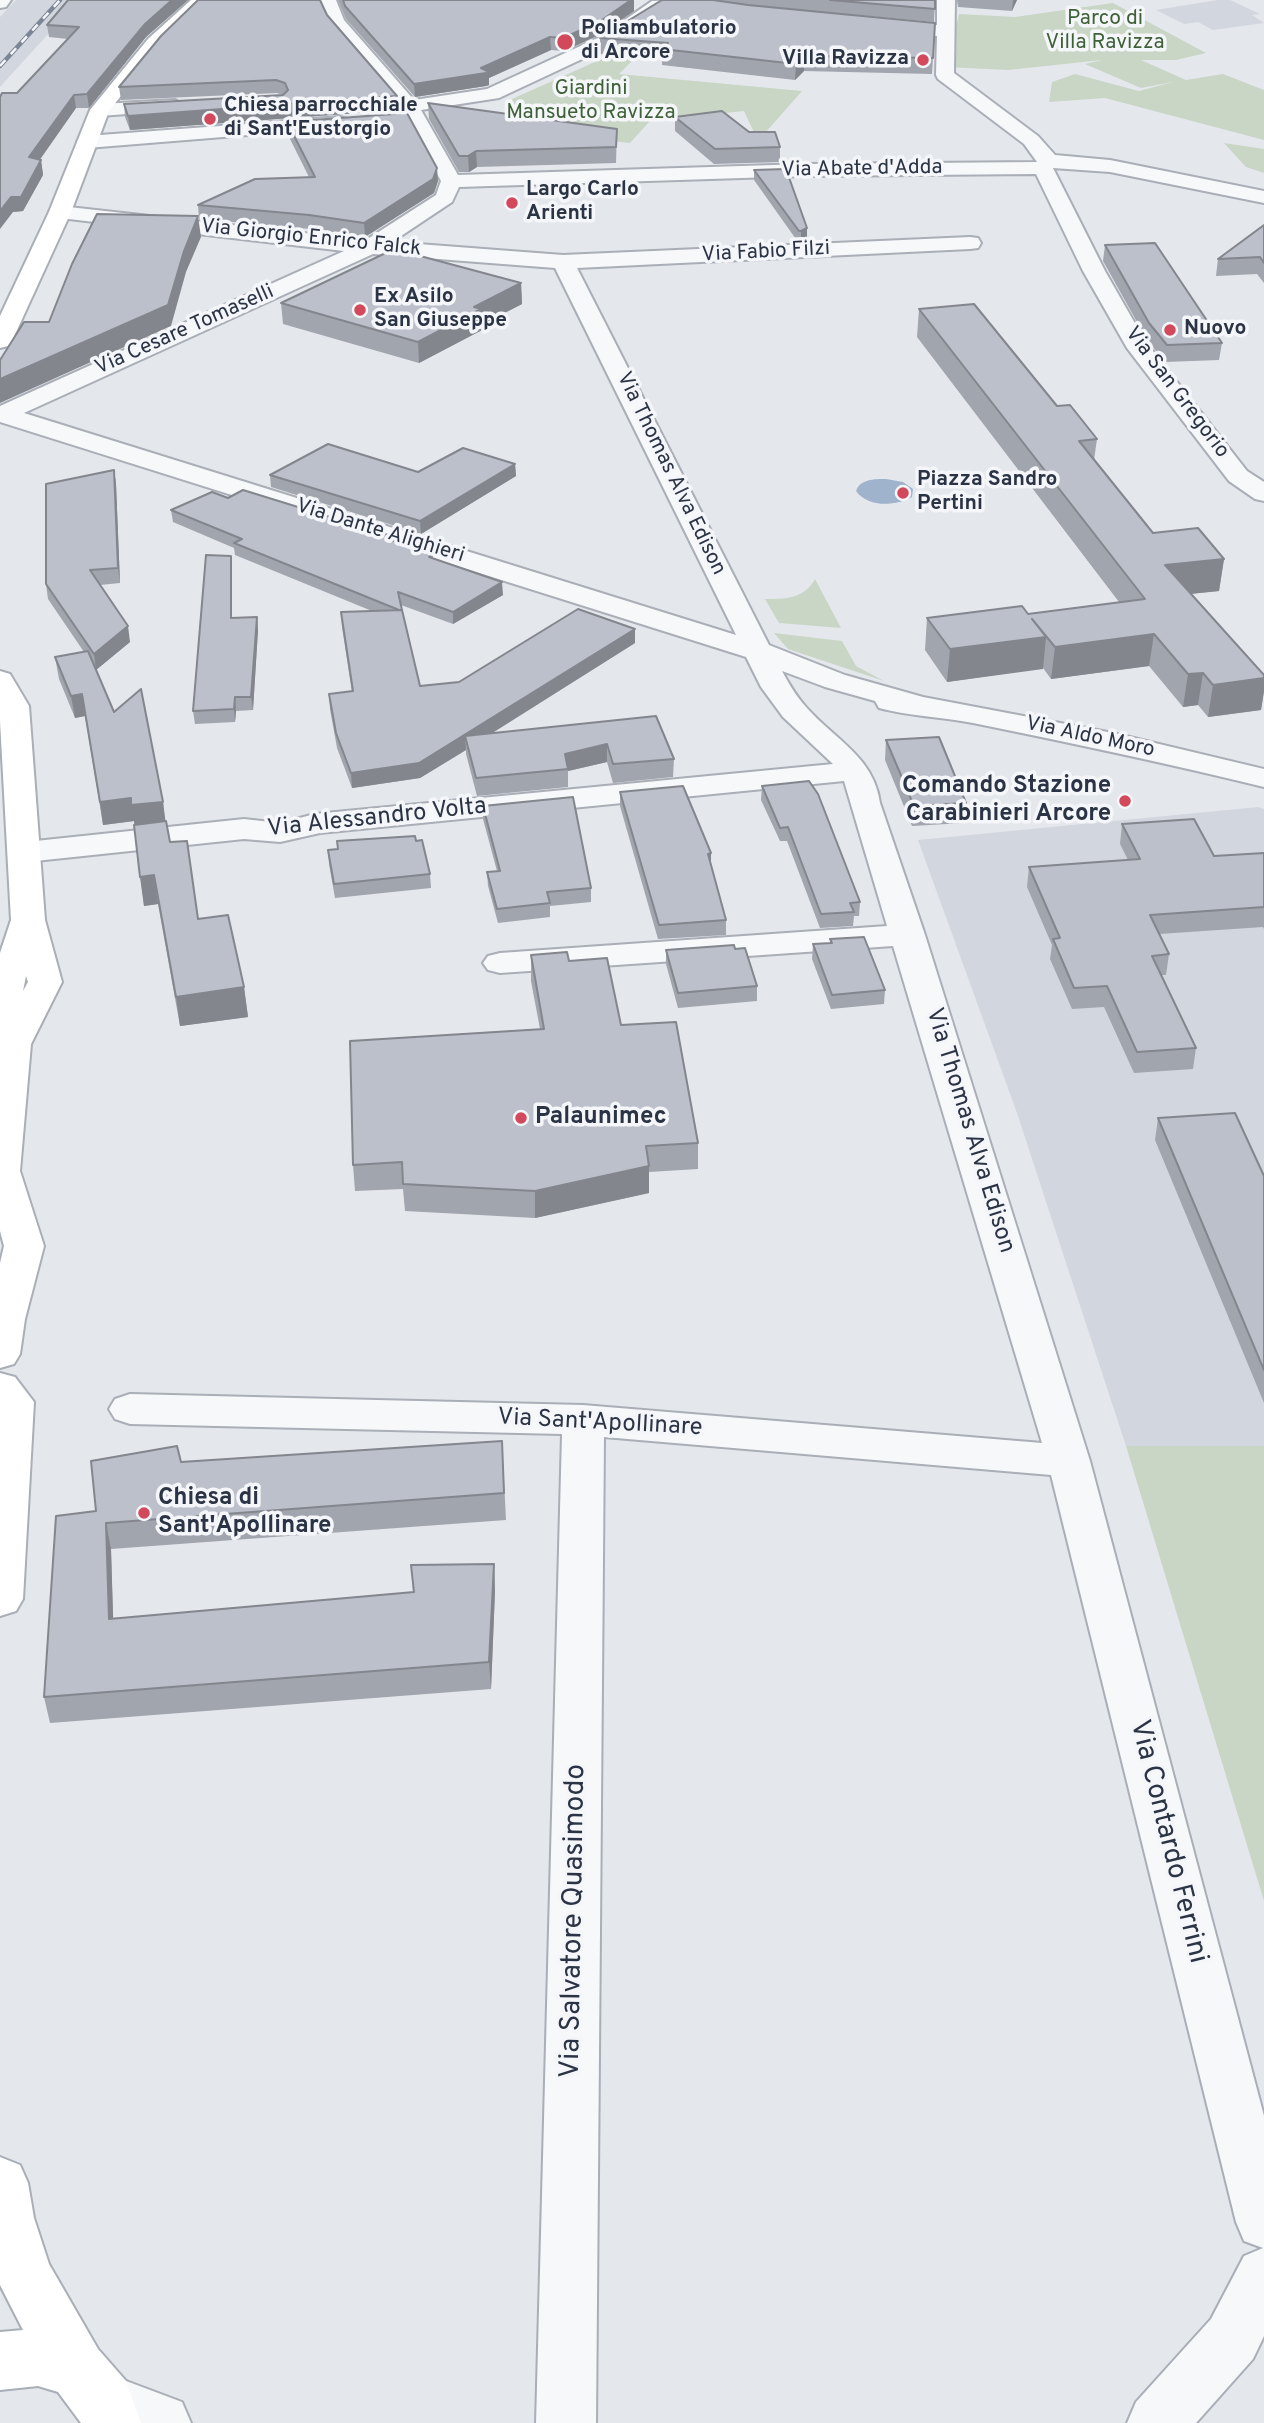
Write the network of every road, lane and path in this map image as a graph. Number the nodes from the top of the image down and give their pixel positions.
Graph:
1 (201, 0) edge
2 (327, 0) edge
3 (946, 0) edge
4 (633, 2) edge
5 (670, 2) edge
6 (868, 24) edge
7 (944, 32) junction
8 (196, 106) edge
9 (100, 110) junction
10 (406, 114) junction
11 (357, 122) edge
12 (87, 142) junction
13 (1046, 164) junction
14 (452, 181) junction
15 (1264, 197) edge
16 (60, 212) junction
17 (970, 243) dead end
18 (370, 247) junction
19 (563, 262) junction
20 (0, 341) edge
21 (1, 414) edge
22 (1264, 494) edge
23 (758, 650) junction
24 (0, 680) edge
25 (776, 687) junction
26 (846, 697) junction
27 (915, 704) junction
28 (816, 731) junction
29 (1264, 778) edge
30 (847, 783) junction
31 (26, 852) junction
32 (908, 935) junction
33 (500, 963) dead end
34 (3, 1112) edge
35 (1, 1178) edge
36 (2, 1324) edge
37 (0, 1387) edge
38 (130, 1409) dead end
39 (583, 1420) junction
40 (1069, 1461) junction
41 (0, 1599) edge
42 (0, 2183) edge
43 (1264, 2222) edge
44 (1264, 2275) edge
45 (0, 2361) edge
46 (97, 2398) edge
47 (161, 2423) edge
48 (566, 2423) edge
49 (1157, 2423) edge

1 - 9 main road
2 - 10 street
3 - 7 street
4 - 5 street
5 - 10 street
6 - 7 street
7 - 13 street, Via San Gregorio
8 - 9 street
9 - 12 main road
10 - 14 street
11 - 12 street
12 - 16 main road
13 - 14 street, Via Abate d'Adda
13 - 15 street, Via Abate d'Adda
13 - 22 street, Via San Gregorio
14 - 18 street, Via Cesare Tomaselli
16 - 18 street, Via Giorgio Enrico Falck
16 - 20 main road
17 - 19 street, Via Fabio Filzi
18 - 19 street, Via Giorgio Enrico Falck
18 - 21 street, Via Cesare Tomaselli
19 - 23 street, Via Thomas Alva Edison
21 - 23 street, Via Dante Alighieri
23 - 25 street, Via Thomas Alva Edison
23 - 27 street, Via Aldo Moro
24 - 31 main road
25 - 26 street, Via Aldo Moro
25 - 28 street, Via Thomas Alva Edison
25 - 30 street, Via Thomas Alva Edison
26 - 27 street, Via Aldo Moro
26 - 28 street
27 - 29 street, Via Aldo Moro
28 - 30 street, Via Thomas Alva Edison
30 - 31 street, Via Alessandro Volta
30 - 32 street, Via Thomas Alva Edison
31 - 34 main road
32 - 33 street
32 - 40 street, Via Thomas Alva Edison
34 - 35 main road
35 - 36 main road
37 - 41 main road
38 - 39 street, Via Sant'Apollinare
39 - 40 street, Via Sant'Apollinare
39 - 48 street, Via Salvatore Quasimodo
40 - 43 street, Via Contardo Ferrini
42 - 46 main road
44 - 49 street
45 - 46 main road
46 - 47 street

